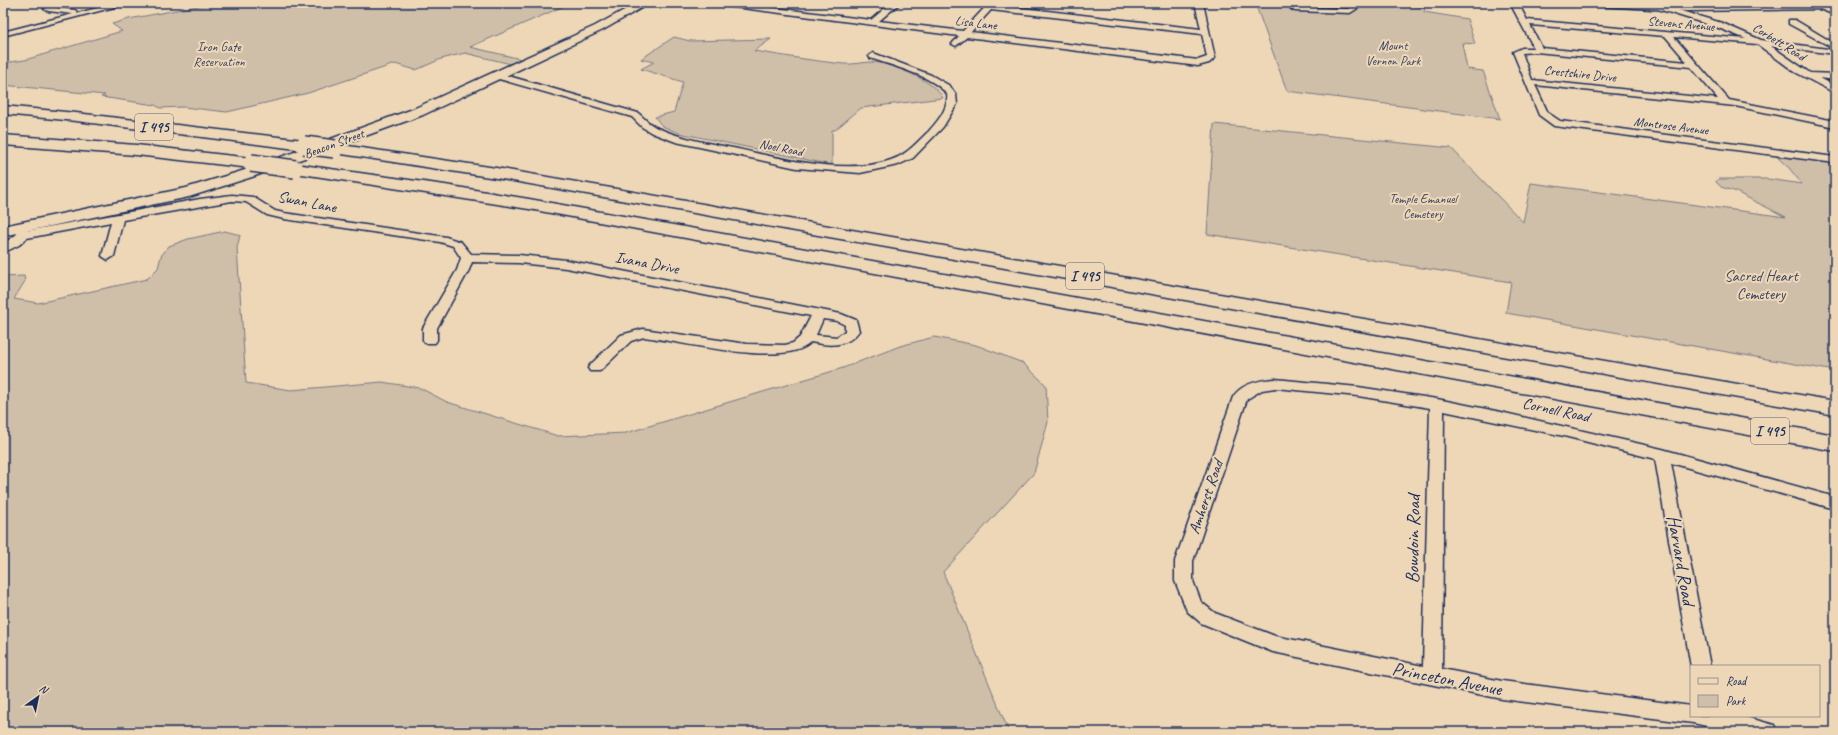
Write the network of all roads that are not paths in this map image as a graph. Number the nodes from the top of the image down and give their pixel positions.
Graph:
1 (63, 3) edge
2 (126, 3) edge
3 (645, 3) edge
4 (718, 3) edge
5 (896, 3) edge
6 (1362, 3) edge
7 (1514, 3) edge
8 (1599, 3) edge
9 (739, 4) edge
10 (1197, 4) edge
11 (1622, 4) edge
12 (79, 5) dead end
13 (991, 5) edge
14 (1835, 6) edge
15 (1660, 7) junction
16 (1823, 7) junction
17 (1295, 9) dead end
18 (72, 10) junction
19 (1835, 13) edge
20 (83, 14) junction
21 (873, 22) junction
22 (1524, 22) junction
23 (1792, 22) dead end
24 (1206, 32) junction
25 (3, 34) edge
26 (965, 34) junction
27 (1667, 34) junction
28 (1758, 42) junction
29 (956, 44) dead end
30 (1835, 47) edge
31 (1539, 50) junction
32 (1835, 52) edge
33 (873, 56) dead end
34 (1693, 65) junction
35 (1805, 74) junction
36 (495, 75) junction
37 (1835, 77) edge
38 (1528, 82) junction
39 (1835, 90) edge
40 (1726, 102) junction
41 (3, 110) edge
42 (1835, 124) edge
43 (3, 140) edge
44 (1835, 160) edge
45 (118, 217) junction
46 (3, 231) edge
47 (21, 231) junction
48 (3, 249) edge
49 (108, 256) dead end
50 (467, 258) junction
51 (819, 314) junction
52 (807, 337) junction
53 (430, 340) dead end
54 (595, 368) dead end
55 (1263, 384) joint
56 (1437, 404) junction
57 (1835, 408) edge
58 (1835, 443) edge
59 (1662, 454) junction
60 (1835, 503) edge
61 (1208, 618) joint
62 (1700, 665) edge
63 (1432, 676) junction
64 (1690, 715) edge
65 (1705, 717) edge
66 (1767, 732) edge

1 - 18 street
2 - 20 street
3 - 36 main road, Beacon Street
4 - 9 street, Lisa Lane
5 - 21 street
6 - 17 street
7 - 22 street
8 - 11 main road
9 - 21 street, Lisa Lane
10 - 24 street
11 - 15 main road
12 - 18 street
13 - 24 street
13 - 26 street
14 - 16 main road
15 - 16 main road
15 - 28 street, Corbett Road
16 - 19 street
18 - 20 street
20 - 25 street
21 - 26 street, Lisa Lane
22 - 27 street, Stevens Avenue
22 - 31 street
23 - 30 street
24 - 26 street, Lisa Lane
26 - 29 street
27 - 28 street, Stevens Avenue
27 - 34 street
28 - 32 street, Stevens Avenue
28 - 35 street, Corbett Road
31 - 34 street, Crestshire Drive
31 - 38 street, Crestshire Drive
33 - 36 street, Noel Road
34 - 40 street
35 - 37 street
35 - 39 street, Corbett Road
36 - 47 main road, Beacon Street
38 - 40 street, Crestshire Drive
38 - 44 street, Montrose Avenue
40 - 42 street, Crestshire Drive
41 - 57 highway, I 495, bridge
43 - 58 highway, I 495, bridge
45 - 47 street, Swan Lane
45 - 49 street
45 - 50 street, Swan Lane
46 - 47 main road, Beacon Street
47 - 48 street
50 - 51 street, Ivana Drive
50 - 53 street
51 - 52 street
51 - 52 street, Ivana Drive
52 - 54 street
55 - 56 street, Cornell Road
55 - 61 street, Amherst Road
56 - 59 street, Cornell Road
56 - 63 street, Bowdoin Road
59 - 60 street, Cornell Road
59 - 62 street, Harvard Road
61 - 63 street, Princeton Avenue
63 - 64 street, Princeton Avenue
65 - 66 street, Princeton Avenue

